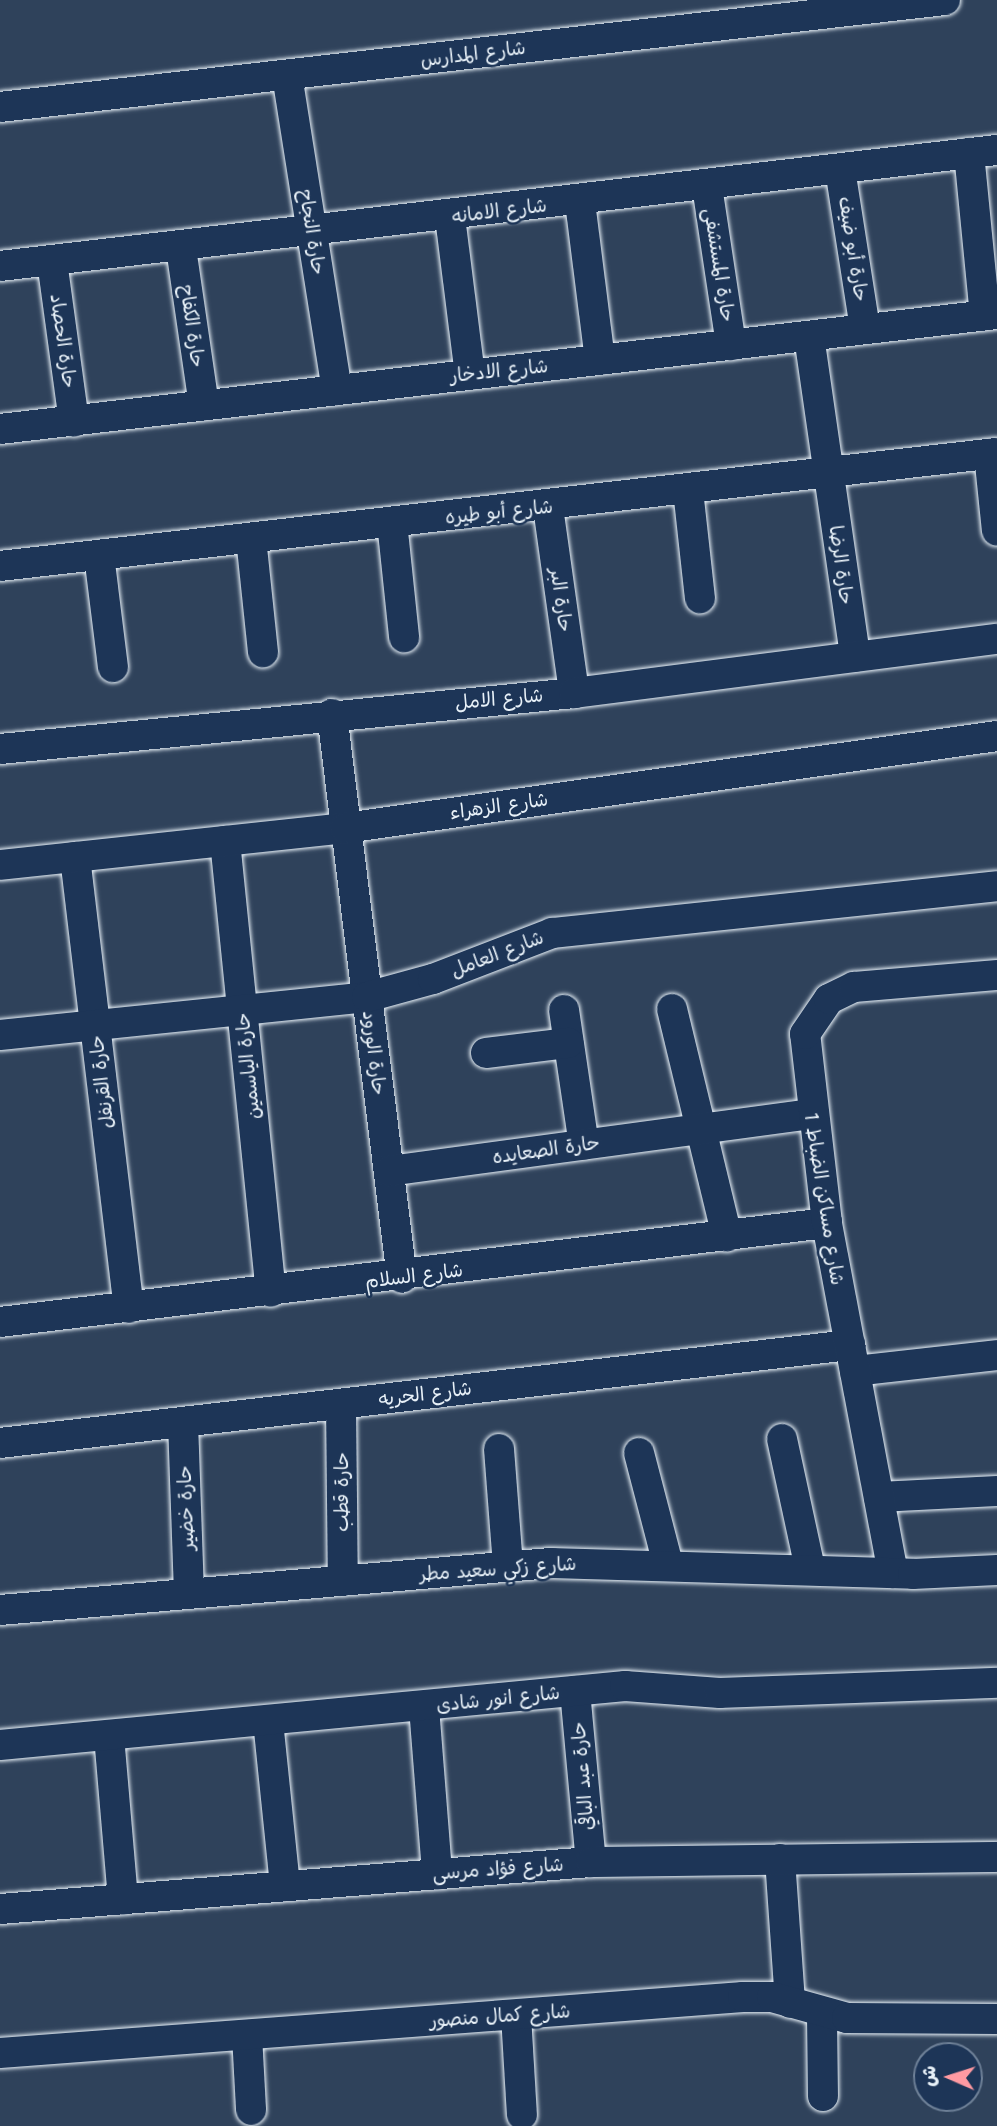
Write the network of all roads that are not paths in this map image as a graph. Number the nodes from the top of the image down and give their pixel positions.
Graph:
1 (945, 0) edge
2 (286, 75) junction
3 (0, 107) edge
4 (983, 151) edge
5 (840, 169) junction
6 (707, 186) junction
7 (580, 202) junction
8 (450, 217) junction
9 (312, 234) junction
10 (181, 248) junction
11 (52, 261) junction
12 (0, 266) edge
13 (991, 314) edge
14 (865, 329) junction
15 (809, 336) junction
16 (731, 345) junction
17 (600, 360) junction
18 (470, 375) junction
19 (337, 390) junction
20 (204, 405) junction
21 (74, 421) junction
22 (0, 429) edge
23 (993, 453) edge
24 (828, 473) junction
25 (688, 490) junction
26 (548, 508) junction
27 (392, 522) junction
28 (997, 531) edge
29 (251, 538) junction
30 (99, 555) junction
31 (0, 566) edge
32 (700, 598) dead end
33 (404, 637) dead end
34 (997, 639) edge
35 (263, 652) dead end
36 (855, 657) junction
37 (113, 667) dead end
38 (574, 692) junction
39 (332, 714) junction
40 (997, 736) edge
41 (0, 749) edge
42 (345, 828) junction
43 (225, 841) junction
44 (75, 857) junction
45 (0, 864) edge
46 (997, 886) edge
47 (997, 975) edge
48 (367, 997) junction
49 (672, 1009) dead end
50 (242, 1010) junction
51 (564, 1010) dead end
52 (95, 1025) junction
53 (0, 1035) edge
54 (568, 1043) junction
55 (486, 1053) dead end
56 (810, 1114) junction
57 (702, 1128) junction
58 (584, 1144) junction
59 (389, 1171) junction
60 (827, 1223) junction
61 (727, 1236) junction
62 (402, 1278) junction
63 (271, 1292) junction
64 (129, 1308) junction
65 (0, 1322) edge
66 (997, 1354) edge
67 (852, 1358) junction
68 (341, 1404) junction
69 (183, 1422) junction
70 (782, 1439) dead end
71 (0, 1443) edge
72 (499, 1450) dead end
73 (639, 1453) dead end
74 (997, 1491) edge
75 (879, 1497) junction
76 (668, 1563) junction
77 (508, 1566) junction
78 (810, 1569) junction
79 (997, 1570) edge
80 (893, 1573) junction
81 (343, 1581) junction
82 (189, 1594) junction
83 (0, 1610) edge
84 (997, 1683) edge
85 (575, 1690) junction
86 (424, 1707) junction
87 (268, 1721) junction
88 (109, 1736) junction
89 (0, 1745) edge
90 (997, 1857) edge
91 (780, 1859) junction
92 (591, 1862) junction
93 (438, 1874) junction
94 (285, 1886) junction
95 (123, 1899) junction
96 (0, 1909) edge
97 (790, 2003) junction
98 (516, 2015) junction
99 (822, 2016) junction
100 (997, 2019) edge
101 (247, 2035) junction
102 (0, 2053) edge
103 (823, 2095) dead end
104 (251, 2110) dead end
105 (522, 2115) dead end

1 - 2 street, شارع المدارس
2 - 3 street, شارع المدارس
2 - 9 street, حارة النجاح
4 - 5 street, شارع الامانه
4 - 13 street
5 - 6 street, شارع الامانه
5 - 14 street, حارة أبو ضيف
6 - 7 street, شارع الامانه
6 - 16 street, حارة المستشفى
7 - 8 street, شارع الامانه
7 - 17 street
8 - 9 street, شارع الامانه
8 - 18 street
9 - 10 street, شارع الامانه
9 - 19 street, حارة النجاح
10 - 11 street, شارع الامانه
10 - 20 street, حارة الكفاح
11 - 12 street, شارع الامانه
11 - 21 street, حارة الحصاد
13 - 14 street, شارع الادخار
14 - 15 street, شارع الادخار
15 - 16 street, شارع الادخار
15 - 24 street, حارة الرضا
16 - 17 street, شارع الادخار
17 - 18 street, شارع الادخار
18 - 19 street, شارع الادخار
19 - 20 street, شارع الادخار
20 - 21 street, شارع الادخار
21 - 22 street, شارع الادخار
23 - 24 street, شارع أبو طيره
23 - 28 street
24 - 25 street, شارع أبو طيره
24 - 36 street, حارة الرضا
25 - 26 street, شارع أبو طيره
25 - 32 street
26 - 27 street, شارع أبو طيره
26 - 38 street, حارة البر
27 - 29 street, شارع أبو طيره
27 - 33 street
29 - 30 street, شارع أبو طيره
29 - 35 street
30 - 31 street, شارع أبو طيره
30 - 37 street
34 - 36 street, شارع الامل
36 - 38 street, شارع الامل
38 - 39 street, شارع الامل
39 - 41 street, شارع الامل
39 - 42 street, حارة الورود
40 - 42 street, شارع الزهراء
42 - 43 street, شارع الزهراء
42 - 48 street, حارة الورود
43 - 44 street, شارع الزهراء
43 - 50 street, حارة الياسمين
44 - 45 street, شارع الزهراء
44 - 52 street, حارة القرنفل
46 - 48 street, شارع العامل
47 - 56 street, شارع مساكن الضباط 1
48 - 50 street, شارع العامل
48 - 59 street, حارة الورود
49 - 57 street
50 - 52 street, شارع العامل
50 - 63 street, حارة الياسمين
51 - 54 street
52 - 53 street, شارع العامل
52 - 64 street, حارة القرنفل
54 - 55 street
54 - 58 street
56 - 57 street, حارة الصعايده
56 - 60 street, شارع مساكن الضباط 1
57 - 58 street, حارة الصعايده
57 - 61 street
58 - 59 street, حارة الصعايده
59 - 62 street, حارة الورود
60 - 61 street, شارع السلام
60 - 67 street, شارع مساكن الضباط 1
61 - 62 street, شارع السلام
62 - 63 street, شارع السلام
63 - 64 street, شارع السلام
64 - 65 street, شارع السلام
66 - 67 street, شارع الحريه
67 - 68 street, شارع الحريه
67 - 75 street, شارع مساكن الضباط 1
68 - 69 street, شارع الحريه
68 - 81 street, حارة قطب
69 - 71 street, شارع الحريه
69 - 82 street, حارة خضير
70 - 78 street
72 - 77 street
73 - 76 street
74 - 75 street
75 - 80 street, شارع مساكن الضباط 1
76 - 77 street, شارع زكي سعيد مطر
76 - 78 street, شارع زكي سعيد مطر
77 - 81 street, شارع زكي سعيد مطر
78 - 80 street, شارع زكي سعيد مطر
79 - 80 street, شارع زكي سعيد مطر
81 - 82 street, شارع زكي سعيد مطر
82 - 83 street, شارع زكي سعيد مطر
84 - 85 street, شارع انور شادى
85 - 86 street, شارع انور شادى
85 - 92 street, حارة عبد الباقي
86 - 87 street, شارع انور شادى
86 - 93 street
87 - 88 street, شارع انور شادى
87 - 94 street
88 - 89 street, شارع انور شادى
88 - 95 street
90 - 91 street, شارع فؤاد مرسى
91 - 92 street, شارع فؤاد مرسى
91 - 97 street
92 - 93 street, شارع فؤاد مرسى
93 - 94 street, شارع فؤاد مرسى
94 - 95 street, شارع فؤاد مرسى
95 - 96 street, شارع فؤاد مرسى
97 - 98 street, شارع كمال منصور
97 - 99 street, شارع كمال منصور
98 - 101 street, شارع كمال منصور
98 - 105 street
99 - 100 street, شارع كمال منصور
99 - 103 street
101 - 102 street, شارع كمال منصور
101 - 104 street

